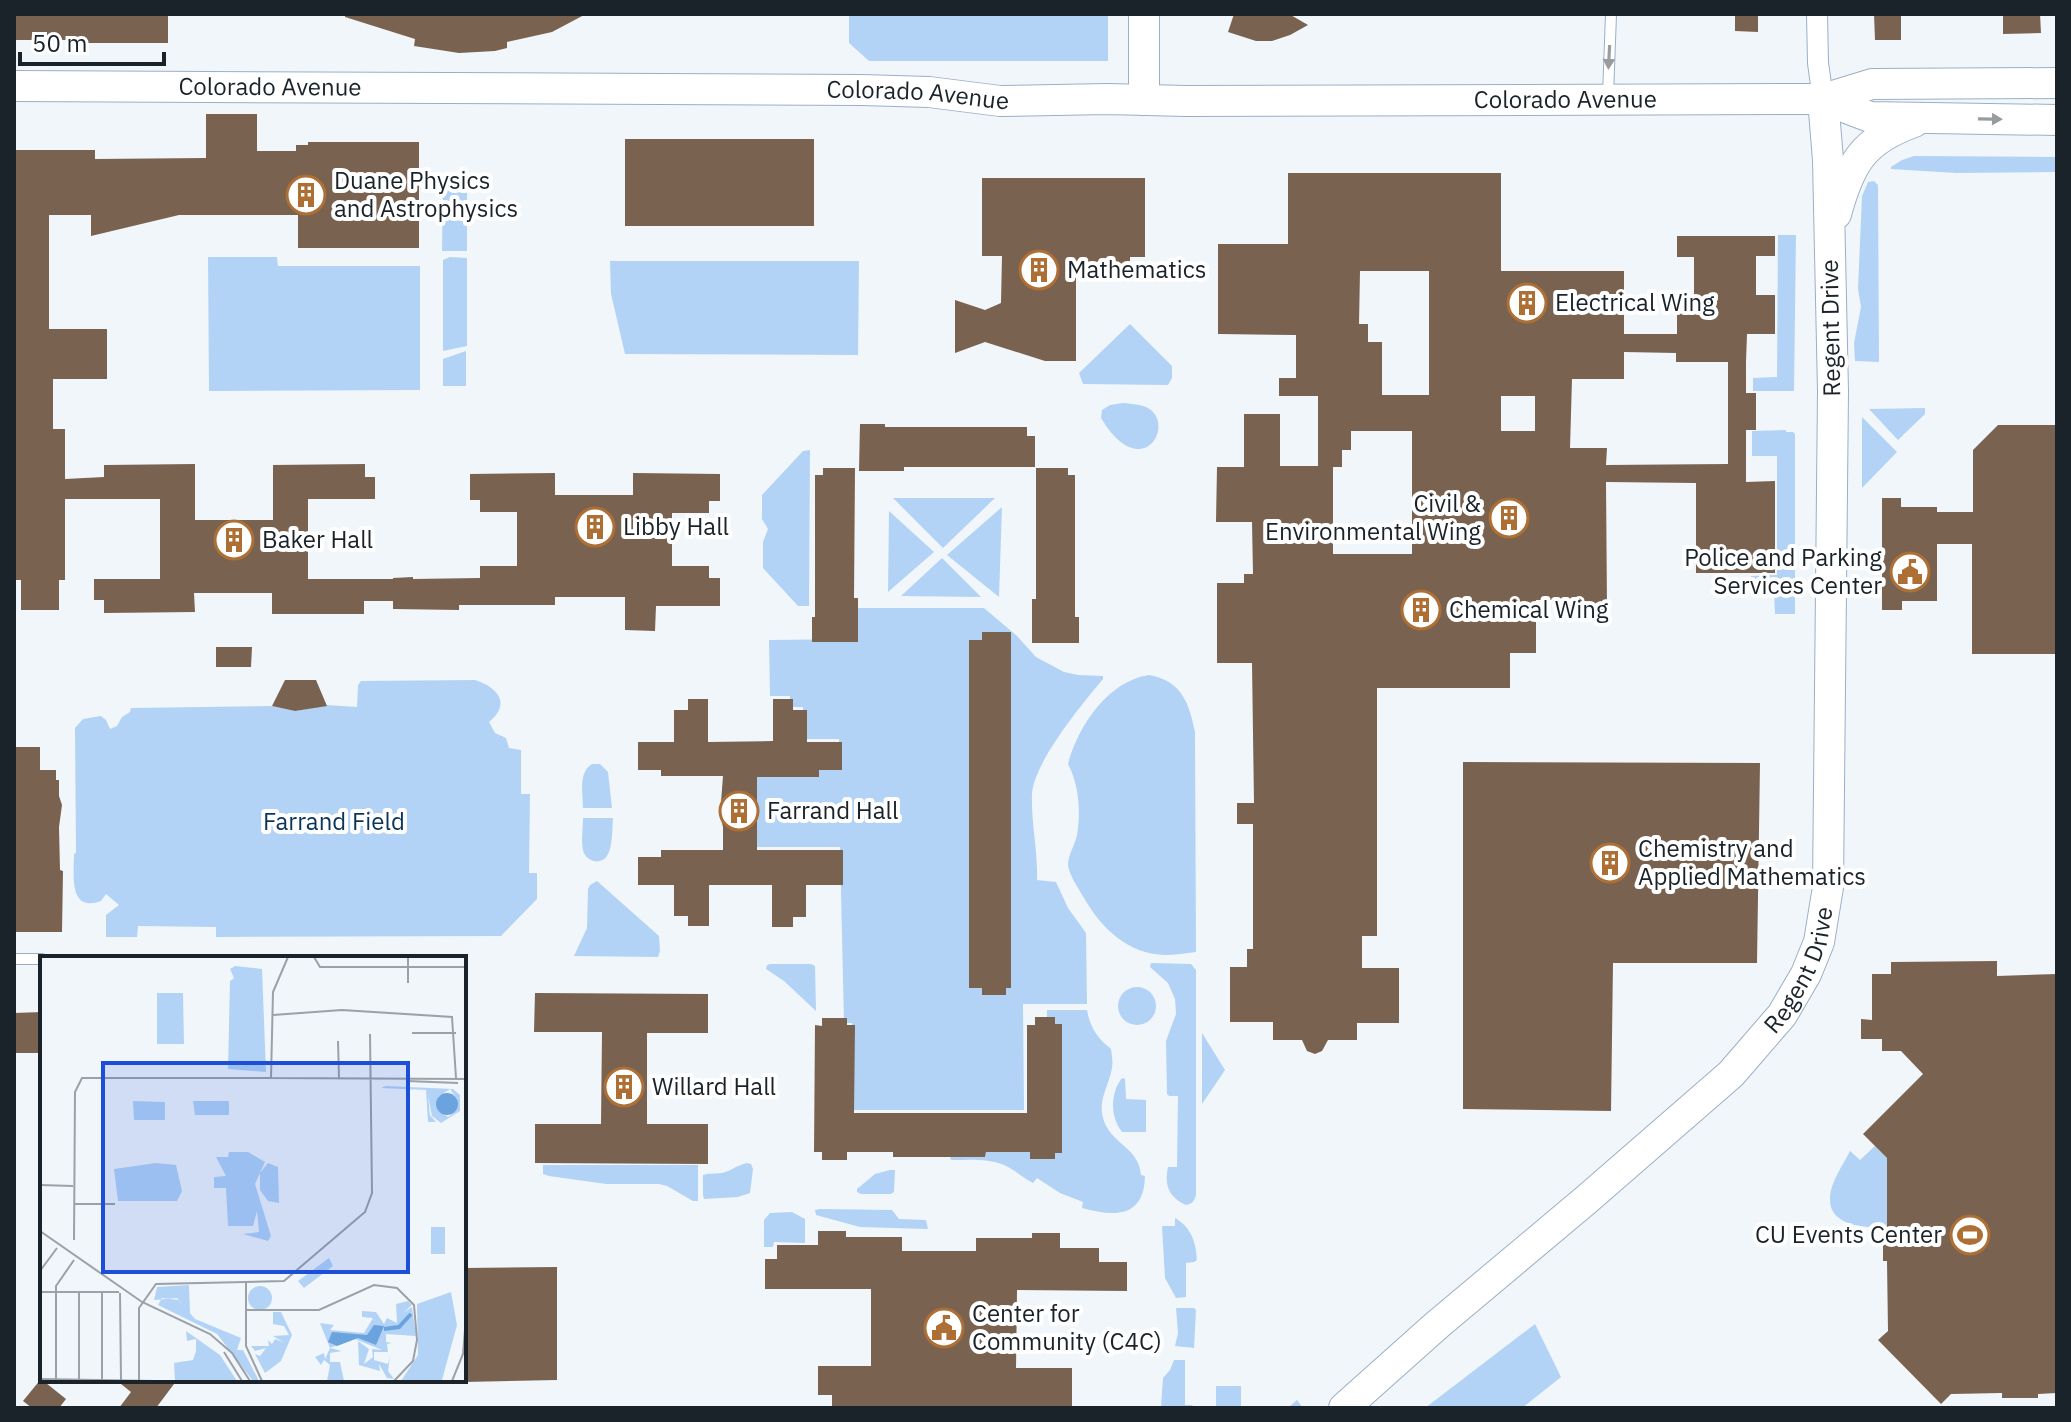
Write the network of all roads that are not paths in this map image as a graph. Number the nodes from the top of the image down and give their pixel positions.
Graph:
1 (1144, 14) edge
2 (1611, 14) edge
3 (1817, 14) edge
4 (2057, 83) edge
5 (14, 86) edge
6 (1823, 99) junction
7 (1144, 100) junction
8 (1608, 100) junction
9 (1924, 118) junction
10 (2057, 120) edge
11 (1830, 238) junction
12 (14, 959) edge
13 (40, 959) edge
14 (1344, 1408) edge

1 - 7 street
2 -> 8 lane
3 - 6 street
4 - 6 street, Colorado Avenue
5 - 7 street, Colorado Avenue
6 - 8 street, Colorado Avenue
6 - 9 street, Colorado Avenue
6 - 11 street, Regent Drive
7 - 8 street, Colorado Avenue
9 -> 10 street, Colorado Avenue
9 - 11 street
11 - 14 street, Regent Drive
12 - 13 lane

